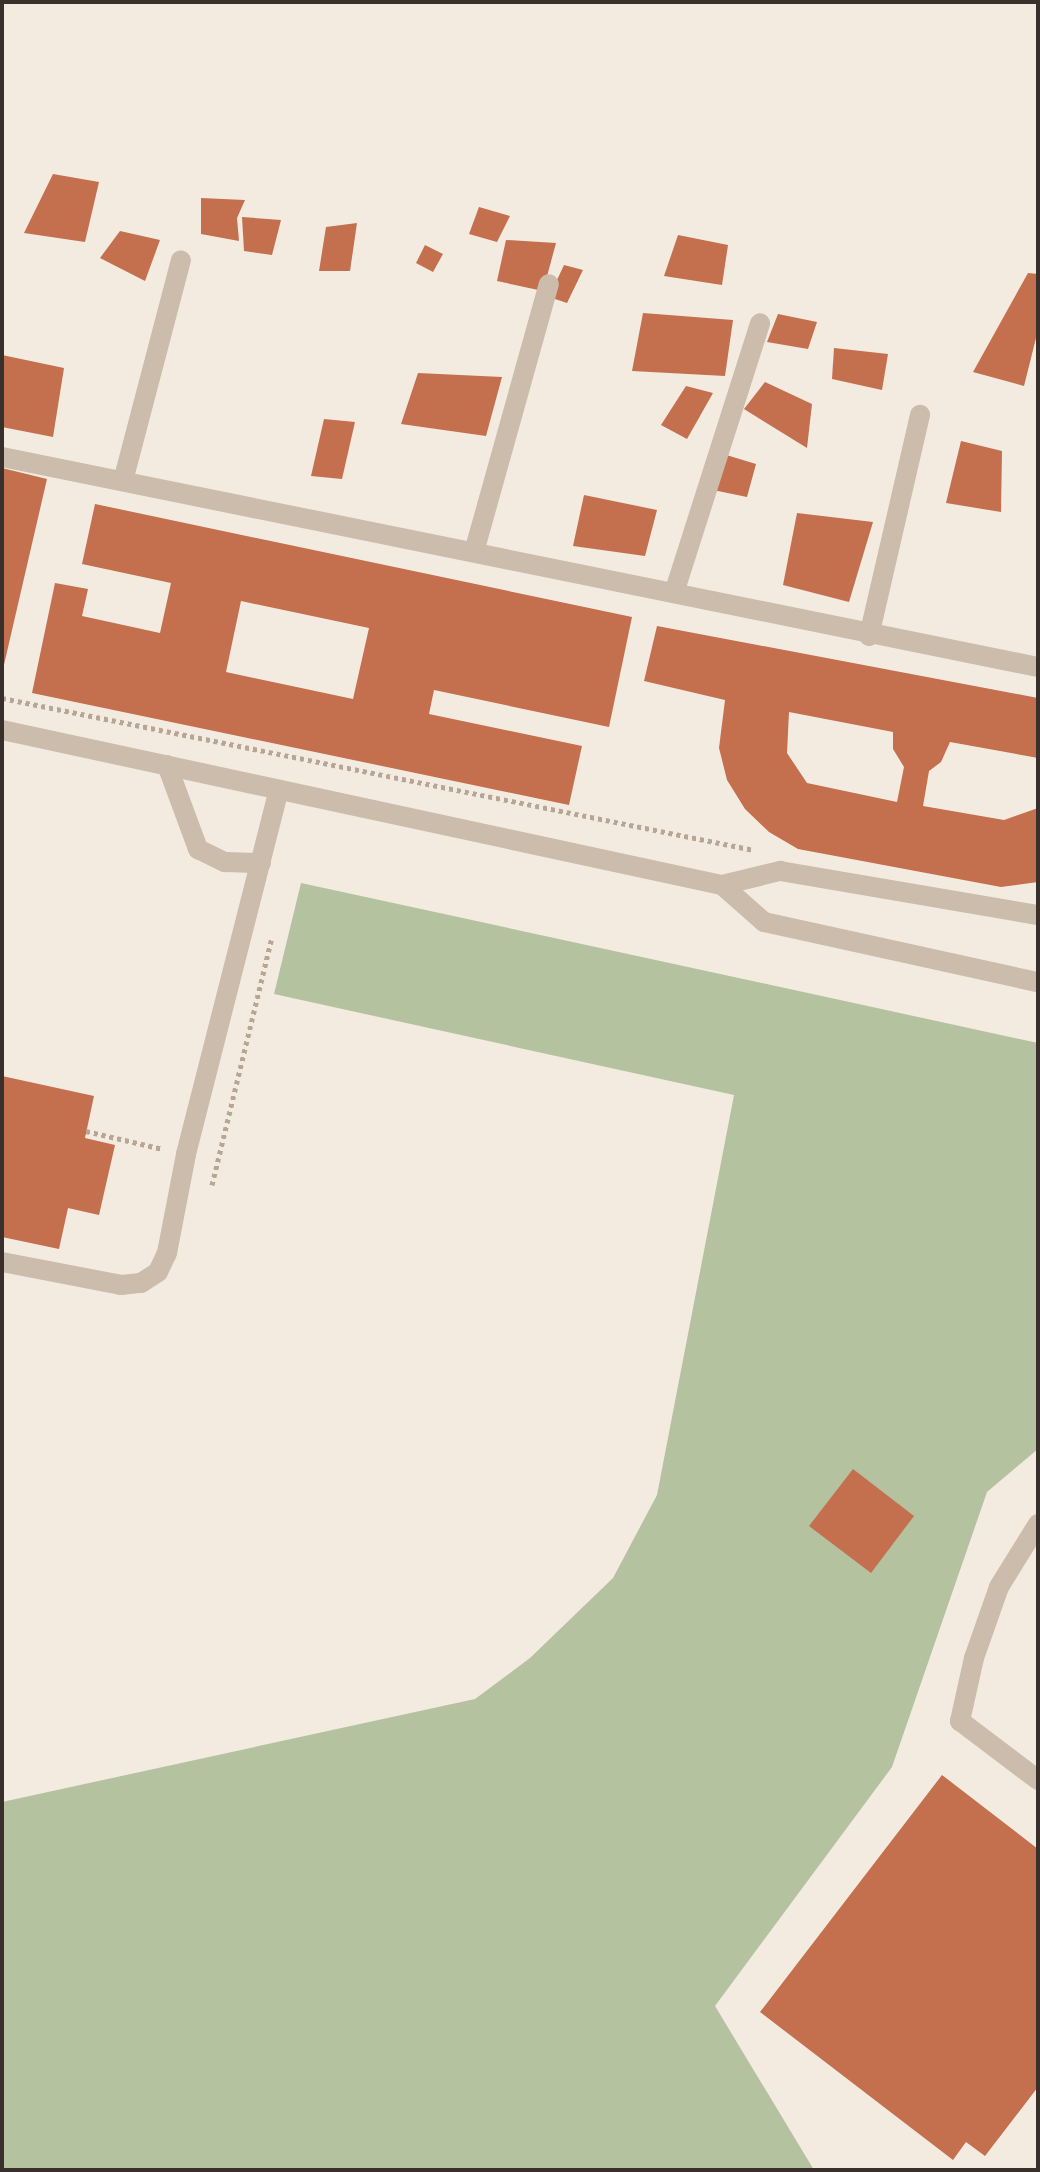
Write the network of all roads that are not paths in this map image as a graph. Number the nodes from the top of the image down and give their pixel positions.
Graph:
1 (181, 260) dead end
2 (549, 284) dead end
3 (760, 323) dead end
4 (920, 415) dead end
5 (2, 457) edge
6 (123, 481) junction
7 (474, 552) junction
8 (674, 593) junction
9 (869, 636) junction
10 (1038, 667) edge
11 (2, 730) edge
12 (167, 765) junction
13 (279, 790) junction
14 (261, 863) junction
15 (722, 885) junction
16 (1038, 915) edge
17 (1038, 982) edge
18 (2, 1262) edge
19 (1038, 1524) edge
20 (1038, 1780) edge

1 - 6 street
2 - 7 street
3 - 8 street
4 - 9 street
5 - 6 street
6 - 7 street
7 - 8 street
8 - 9 street
9 - 10 street
11 - 12 street
12 - 13 street
12 - 14 street
13 - 14 street
13 - 15 street
14 - 18 street
15 - 16 street
15 - 17 street
19 - 20 street

